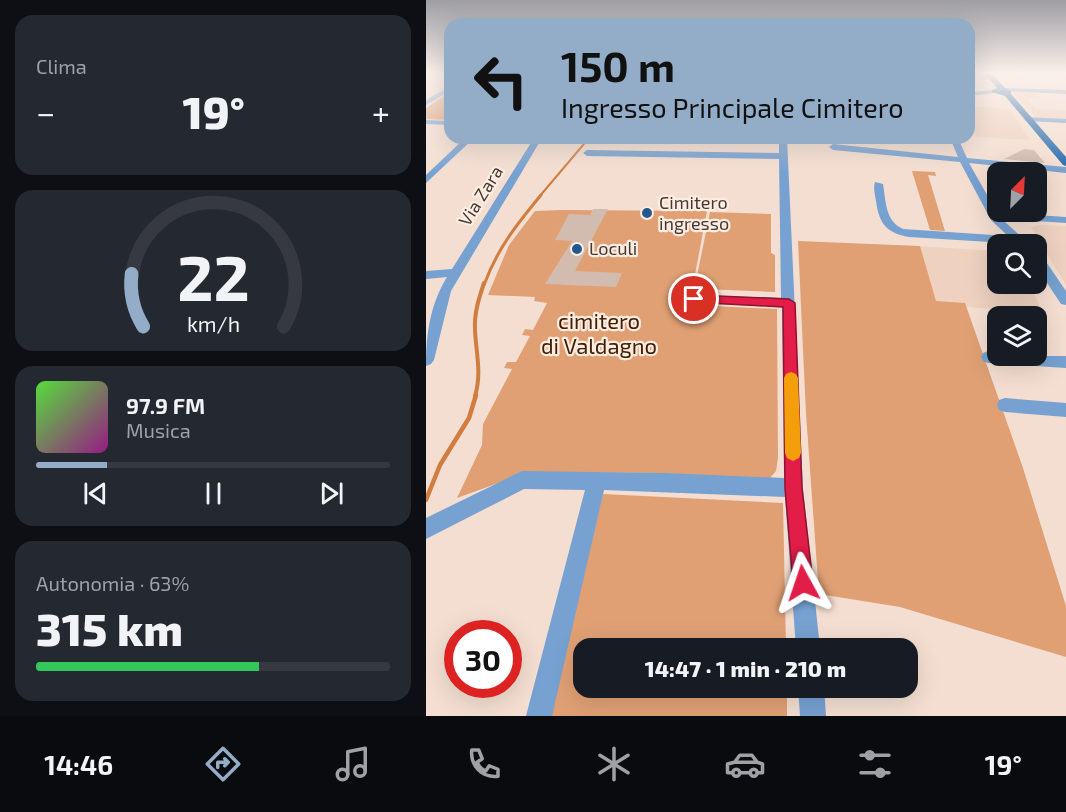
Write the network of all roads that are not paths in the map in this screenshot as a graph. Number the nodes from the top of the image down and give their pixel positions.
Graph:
1 (1015, 105) edge
2 (1028, 119) junction
3 (1066, 121) edge
4 (426, 122) edge
5 (444, 123) edge
6 (463, 144) edge
7 (534, 144) edge
8 (783, 144) edge
9 (957, 144) edge
10 (833, 147) dead end
11 (587, 153) dead end
12 (783, 156) junction
13 (1065, 160) edge
14 (966, 161) junction
15 (1066, 170) edge
16 (428, 176) edge
17 (878, 184) dead end
18 (987, 205) edge
19 (1047, 219) edge
20 (1066, 220) edge
21 (998, 222) edge
22 (1013, 234) edge
23 (987, 240) edge
24 (454, 273) junction
25 (1047, 273) edge
26 (426, 275) edge
27 (694, 299) dead end
28 (1066, 302) edge
29 (789, 303) junction
30 (426, 360) edge
31 (1047, 361) edge
32 (1066, 362) edge
33 (1005, 405) dead end
34 (1066, 410) edge
35 (597, 481) junction
36 (794, 488) junction
37 (429, 528) edge
38 (807, 638) edge
39 (812, 698) edge
40 (539, 716) edge
41 (813, 716) edge

1 - 2 main road
2 - 3 street
2 - 13 main road
4 - 5 street
6 - 16 street
7 - 24 street, Via Zara
8 - 12 street
9 - 14 street
10 - 14 street
11 - 12 street
12 - 29 street
14 - 15 street
14 - 18 street
17 - 23 street
19 - 20 street
21 - 22 street
24 - 26 street
24 - 30 street, Via Zara
25 - 28 street
27 - 29 street
29 - 36 street
31 - 32 street
33 - 34 street
35 - 36 street
35 - 37 street
35 - 40 street
36 - 38 street
39 - 41 street

